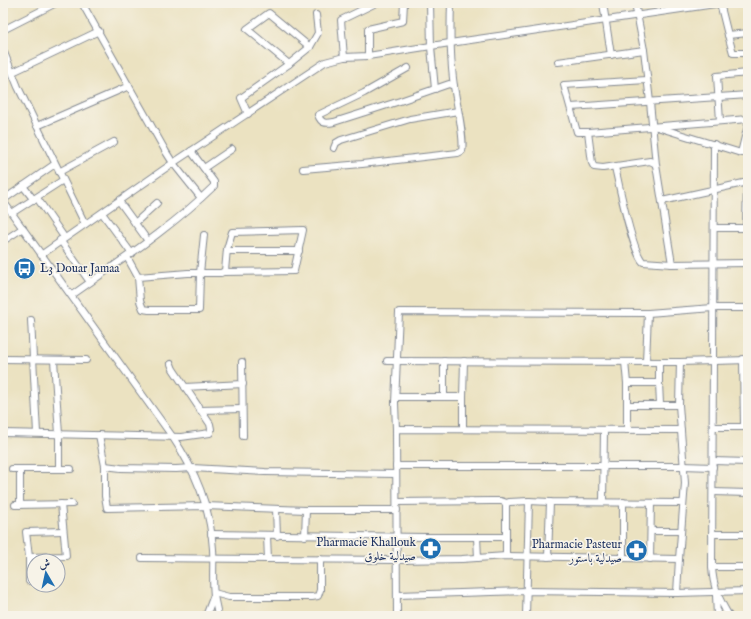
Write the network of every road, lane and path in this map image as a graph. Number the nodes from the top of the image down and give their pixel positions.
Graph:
1 (56, 3) edge
2 (82, 3) edge
3 (376, 3) edge
4 (404, 3) edge
5 (430, 3) edge
6 (451, 3) edge
7 (603, 3) edge
8 (636, 3) edge
9 (721, 3) edge
10 (316, 15) dead end
11 (638, 16) junction
12 (606, 21) junction
13 (3, 30) edge
14 (99, 31) junction
15 (748, 33) edge
16 (728, 35) junction
17 (450, 43) junction
18 (310, 47) junction
19 (431, 47) junction
20 (3, 50) edge
21 (644, 50) junction
22 (748, 53) edge
23 (611, 55) junction
24 (368, 56) junction
25 (344, 57) junction
26 (558, 62) dead end
27 (289, 64) junction
28 (408, 68) dead end
29 (13, 72) junction
30 (748, 73) edge
31 (647, 80) junction
32 (129, 86) junction
33 (454, 86) junction
34 (435, 89) junction
35 (748, 95) edge
36 (719, 97) junction
37 (650, 102) junction
38 (570, 107) junction
39 (458, 111) junction
40 (248, 114) junction
41 (748, 119) edge
42 (720, 121) junction
43 (748, 125) edge
44 (37, 126) junction
45 (652, 126) junction
46 (588, 132) junction
47 (114, 142) dead end
48 (714, 144) junction
49 (334, 148) dead end
50 (232, 149) dead end
51 (191, 151) junction
52 (173, 163) junction
53 (55, 164) junction
54 (656, 165) junction
55 (614, 167) junction
56 (204, 168) junction
57 (303, 169) dead end
58 (59, 172) junction
59 (63, 180) junction
60 (748, 182) edge
61 (24, 186) junction
62 (714, 189) junction
63 (201, 198) junction
64 (35, 199) junction
65 (3, 200) edge
66 (119, 201) junction
67 (662, 201) junction
68 (157, 203) dead end
69 (12, 213) junction
70 (102, 213) junction
71 (85, 224) junction
72 (135, 224) junction
73 (23, 228) junction
74 (714, 228) junction
75 (747, 228) edge
76 (204, 235) dead end
77 (62, 239) junction
78 (148, 241) junction
79 (3, 242) edge
80 (226, 251) junction
81 (299, 251) junction
82 (41, 255) junction
83 (130, 255) junction
84 (748, 263) edge
85 (672, 264) junction
86 (714, 264) junction
87 (223, 272) junction
88 (200, 273) junction
89 (138, 277) junction
90 (90, 282) junction
91 (72, 295) junction
92 (713, 308) junction
93 (748, 308) edge
94 (648, 313) junction
95 (31, 320) dead end
96 (3, 359) edge
97 (33, 359) junction
98 (54, 360) junction
99 (86, 360) dead end
100 (713, 360) junction
101 (745, 360) edge
102 (387, 361) dead end
103 (397, 361) junction
104 (444, 361) junction
105 (464, 361) junction
106 (242, 362) dead end
107 (625, 362) junction
108 (646, 362) junction
109 (659, 362) junction
110 (680, 362) junction
111 (171, 364) dead end
112 (627, 383) junction
113 (659, 383) junction
114 (243, 384) junction
115 (185, 387) junction
116 (745, 388) edge
117 (396, 396) junction
118 (444, 396) junction
119 (463, 397) junction
120 (660, 404) junction
121 (627, 405) junction
122 (679, 405) junction
123 (242, 409) junction
124 (200, 410) junction
125 (713, 427) junction
126 (746, 427) edge
127 (396, 429) junction
128 (464, 429) junction
129 (604, 430) junction
130 (627, 430) junction
131 (681, 430) junction
132 (3, 433) edge
133 (37, 433) junction
134 (59, 434) junction
135 (98, 435) junction
136 (172, 436) junction
137 (243, 436) dead end
138 (748, 462) edge
139 (713, 464) junction
140 (105, 466) junction
141 (396, 466) junction
142 (604, 466) junction
143 (683, 466) junction
144 (192, 468) junction
145 (12, 469) dead end
146 (20, 469) junction
147 (59, 469) junction
148 (70, 469) dead end
149 (396, 474) junction
150 (713, 492) junction
151 (748, 492) edge
152 (529, 501) junction
153 (397, 502) junction
154 (550, 502) junction
155 (603, 502) junction
156 (623, 502) junction
157 (507, 503) junction
158 (651, 503) junction
159 (683, 503) junction
160 (61, 504) junction
161 (72, 504) dead end
162 (206, 506) junction
163 (276, 509) junction
164 (306, 510) junction
165 (397, 510) junction
166 (63, 531) junction
167 (651, 531) junction
168 (680, 531) junction
169 (211, 534) junction
170 (712, 534) junction
171 (748, 534) edge
172 (268, 536) junction
173 (277, 536) junction
174 (305, 536) junction
175 (397, 537) junction
176 (477, 537) junction
177 (506, 537) junction
178 (29, 553) edge
179 (66, 553) edge
180 (506, 556) junction
181 (527, 556) junction
182 (548, 557) junction
183 (142, 558) dead end
184 (478, 558) junction
185 (622, 558) junction
186 (213, 559) junction
187 (268, 559) junction
188 (320, 559) junction
189 (650, 559) junction
190 (679, 559) junction
191 (397, 560) junction
192 (748, 567) edge
193 (712, 568) junction
194 (526, 591) junction
195 (716, 591) junction
196 (748, 591) edge
197 (677, 593) junction
198 (214, 594) junction
199 (398, 595) junction
200 (206, 616) edge
201 (218, 616) edge
202 (397, 616) edge
203 (526, 616) edge
204 (717, 616) edge
205 (729, 616) edge

1 - 13 street
2 - 14 street
3 - 25 street
4 - 24 street
5 - 19 street
6 - 17 street
7 - 12 street
8 - 11 street
9 - 11 street
9 - 16 street
10 - 18 street
11 - 12 street
11 - 21 street
12 - 17 street
12 - 23 street
14 - 29 street
14 - 32 street
15 - 16 street
16 - 22 street
17 - 19 street
17 - 33 street
18 - 27 street
18 - 27 street
19 - 24 street
19 - 34 street
20 - 29 street
21 - 23 street
21 - 31 street
23 - 26 street
24 - 25 street
25 - 40 street
27 - 40 street
28 - 34 street
29 - 44 street
30 - 36 street
31 - 37 street
31 - 38 street
32 - 44 street
32 - 52 street
33 - 34 street
33 - 39 street
35 - 36 street
36 - 37 street
36 - 42 street
37 - 38 street
37 - 45 street
38 - 46 street
39 - 49 street
39 - 57 street
40 - 51 street
41 - 42 street
42 - 45 street
43 - 48 street
44 - 53 street
45 - 46 street
45 - 48 street
45 - 54 street
46 - 55 street
47 - 58 street
48 - 62 street
50 - 56 street
51 - 52 street
51 - 56 street
52 - 63 street
52 - 66 street
53 - 58 street
53 - 61 street
54 - 55 street
54 - 67 street
55 - 85 street
56 - 63 street
58 - 59 street
59 - 64 street
59 - 71 street
60 - 62 street
60 - 75 street
61 - 64 street
61 - 65 street
62 - 67 street
62 - 74 street
63 - 78 street
64 - 69 street
64 - 77 street
65 - 69 street
66 - 70 street
66 - 72 street
67 - 85 street
68 - 72 street
69 - 73 street
70 - 71 street
70 - 83 street
71 - 77 street
72 - 78 street
73 - 79 street
73 - 82 street
74 - 75 street
74 - 86 street
76 - 88 street
77 - 82 street
77 - 90 street
78 - 83 street
80 - 81 street
80 - 81 street
80 - 87 street
81 - 87 street
82 - 91 street
83 - 89 street
83 - 90 street
84 - 86 street
85 - 86 street
86 - 92 street
87 - 88 street
88 - 89 street
88 - 89 street
90 - 91 street
91 - 136 street
92 - 93 street
92 - 94 street
92 - 100 street
94 - 103 street
94 - 108 street
95 - 97 street
96 - 97 street
97 - 98 street
97 - 133 street
98 - 99 street
98 - 134 street
100 - 101 street
100 - 110 street
100 - 125 street
101 - 116 street
102 - 103 street
103 - 104 street
103 - 117 street
104 - 105 street
104 - 118 street
105 - 107 street
105 - 119 street
106 - 114 street
107 - 108 street
107 - 112 street
108 - 109 street
109 - 110 street
109 - 113 street
110 - 122 street
111 - 115 street
112 - 113 street
112 - 121 street
113 - 120 street
114 - 115 street
114 - 123 street
115 - 124 street
116 - 126 street
117 - 118 street
117 - 127 street
118 - 119 street
119 - 128 street
120 - 121 street
120 - 122 street
121 - 130 street
122 - 131 street
123 - 124 street
123 - 137 street
124 - 136 street
125 - 126 street
125 - 139 street
127 - 128 street
127 - 141 street
128 - 129 street
129 - 130 street
129 - 142 street
130 - 131 street
131 - 143 street
132 - 133 street
133 - 134 street
134 - 135 street
134 - 147 street
135 - 136 street
135 - 140 street
136 - 144 street
138 - 139 street
139 - 143 street
139 - 150 street
140 - 144 street
140 - 162 street
141 - 142 street
141 - 149 street
142 - 143 street
142 - 155 street
143 - 159 street
144 - 149 street
144 - 162 street
145 - 146 street
146 - 147 street
146 - 160 street
147 - 148 street
149 - 153 street
150 - 151 street
150 - 170 street
152 - 154 street
152 - 157 street
152 - 181 street
153 - 157 street
153 - 165 street
154 - 155 street
154 - 182 street
155 - 156 street
156 - 158 street
156 - 185 street
157 - 177 street
158 - 159 street
158 - 167 street
159 - 168 street
160 - 161 street
160 - 166 street
162 - 163 street
162 - 169 street
163 - 164 street
163 - 173 street
164 - 165 street
164 - 174 street
165 - 175 street
166 - 178 street
166 - 179 street
167 - 168 street
167 - 189 street
168 - 190 street
169 - 172 street
169 - 186 street
170 - 171 street
170 - 193 street
172 - 173 street
172 - 187 street
173 - 174 street
174 - 175 street
175 - 176 street
175 - 191 street
176 - 177 street
176 - 184 street
177 - 180 street
180 - 181 street
180 - 184 street
181 - 182 street
181 - 194 street
182 - 185 street
183 - 186 street
184 - 191 street
185 - 189 street
186 - 187 street
186 - 198 street
187 - 188 street
188 - 191 street
188 - 198 street
189 - 190 street
190 - 197 street
191 - 199 street
192 - 193 street
193 - 195 street
194 - 197 street
194 - 199 street
194 - 203 street
195 - 196 street
195 - 197 street
195 - 204 street
195 - 205 street
198 - 200 street
198 - 201 street
199 - 202 street

